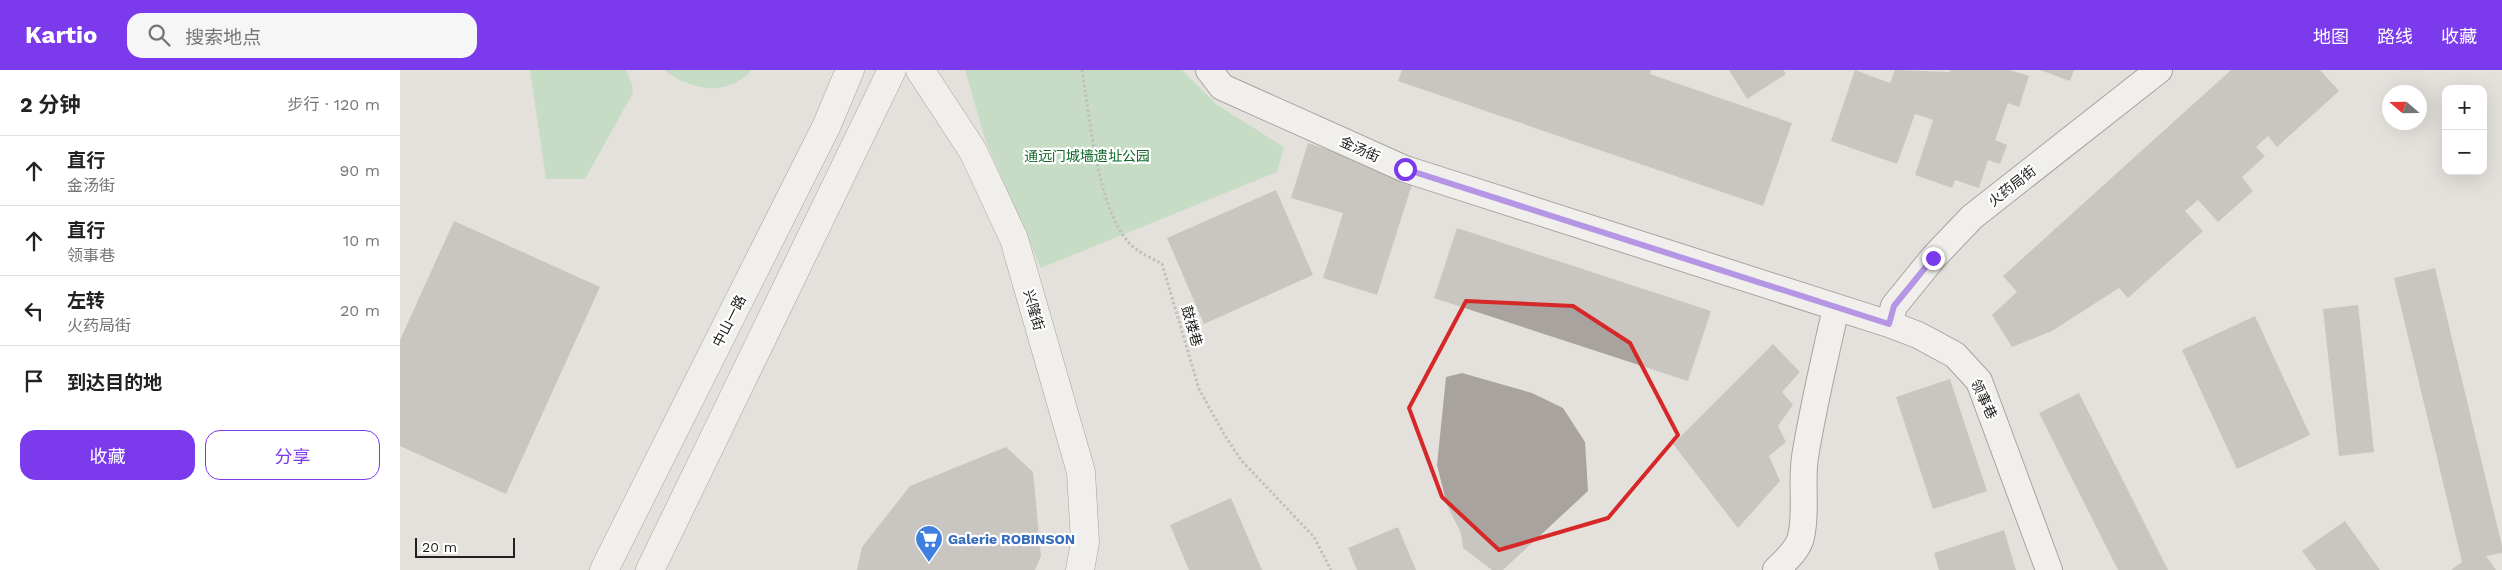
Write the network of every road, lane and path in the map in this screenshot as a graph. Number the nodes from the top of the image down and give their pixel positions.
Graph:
1 (850, 70) edge
2 (892, 70) edge
3 (920, 70) edge
4 (1082, 70) edge
5 (1209, 70) edge
6 (2159, 70) edge
7 (1836, 308) junction
8 (1889, 324) junction
9 (604, 570) edge
10 (650, 570) edge
11 (1080, 570) edge
12 (1331, 570) edge
13 (1776, 570) edge
14 (2049, 570) edge

1 - 9 main road, 中山一路
2 - 10 main road
3 - 11 main road, 兴隆街
4 - 12 path, 鼓楼巷
5 - 7 street, 金汤街
6 - 8 street, 火药局街
7 - 8 street, 领事巷
7 - 13 street
8 - 14 street, 领事巷

